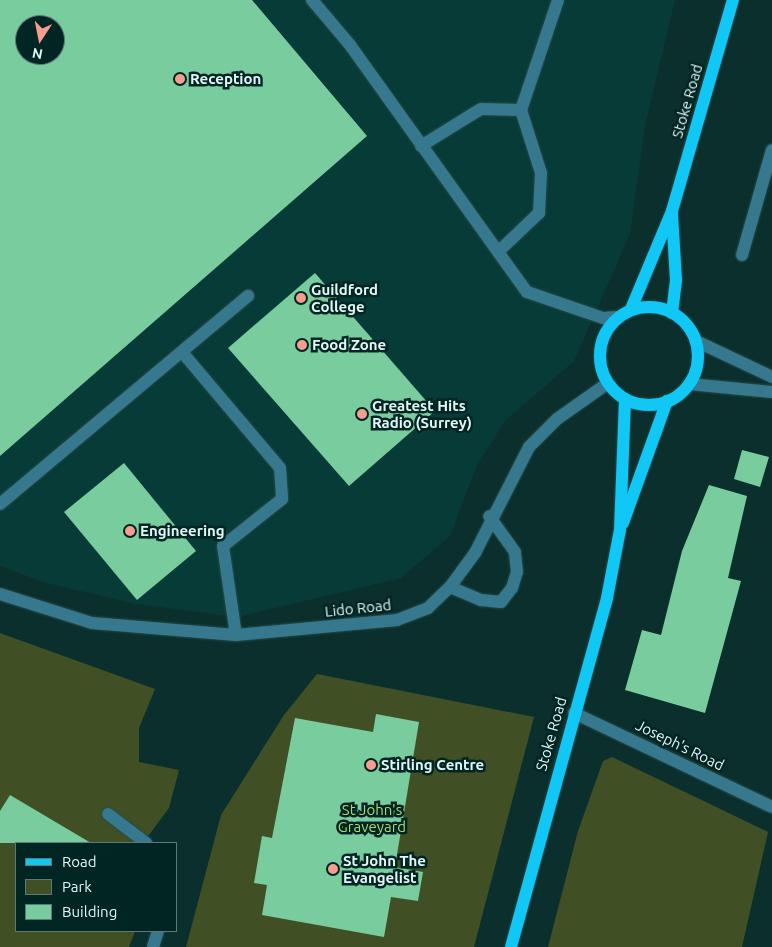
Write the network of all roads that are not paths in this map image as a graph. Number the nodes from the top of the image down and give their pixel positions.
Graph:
1 (312, 0) edge
2 (558, 0) edge
3 (733, 0) edge
4 (521, 110) junction
5 (421, 146) junction
6 (772, 150) edge
7 (672, 211) junction
8 (498, 252) junction
9 (742, 255) dead end
10 (248, 296) dead end
11 (631, 309) junction
12 (672, 313) junction
13 (617, 317) junction
14 (696, 341) junction
15 (182, 352) junction
16 (772, 377) edge
17 (608, 383) junction
18 (689, 384) junction
19 (772, 392) edge
20 (625, 399) junction
21 (667, 402) junction
22 (0, 504) edge
23 (490, 516) junction
24 (620, 530) junction
25 (450, 587) junction
26 (0, 594) edge
27 (236, 635) junction
28 (574, 713) junction
29 (772, 807) edge
30 (108, 814) dead end
31 (145, 842) edge
32 (158, 932) edge
33 (153, 947) edge
34 (511, 947) edge

1 - 5 street
2 - 4 street
3 - 7 main road, Stoke Road
4 - 5 street
4 - 8 street
5 - 8 street
6 - 9 street
7 - 11 main road, Stoke Road
7 - 12 main road, Stoke Road
8 - 13 street
10 - 15 street
11 - 12 main road
11 - 13 main road
12 - 14 main road
13 - 17 main road
14 - 16 street
14 - 18 main road
15 - 22 street
15 - 27 street
17 - 20 main road
17 - 23 street, Lido Road
18 - 19 street
18 - 21 main road
20 - 21 main road
20 - 24 main road, Stoke Road
21 - 24 main road, Stoke Road
23 - 25 street, Lido Road
23 - 25 street
24 - 28 main road, Stoke Road
25 - 27 street, Lido Road
26 - 27 street, Lido Road
28 - 29 street, Joseph's Road
28 - 34 main road, Stoke Road
30 - 31 street
32 - 33 street

